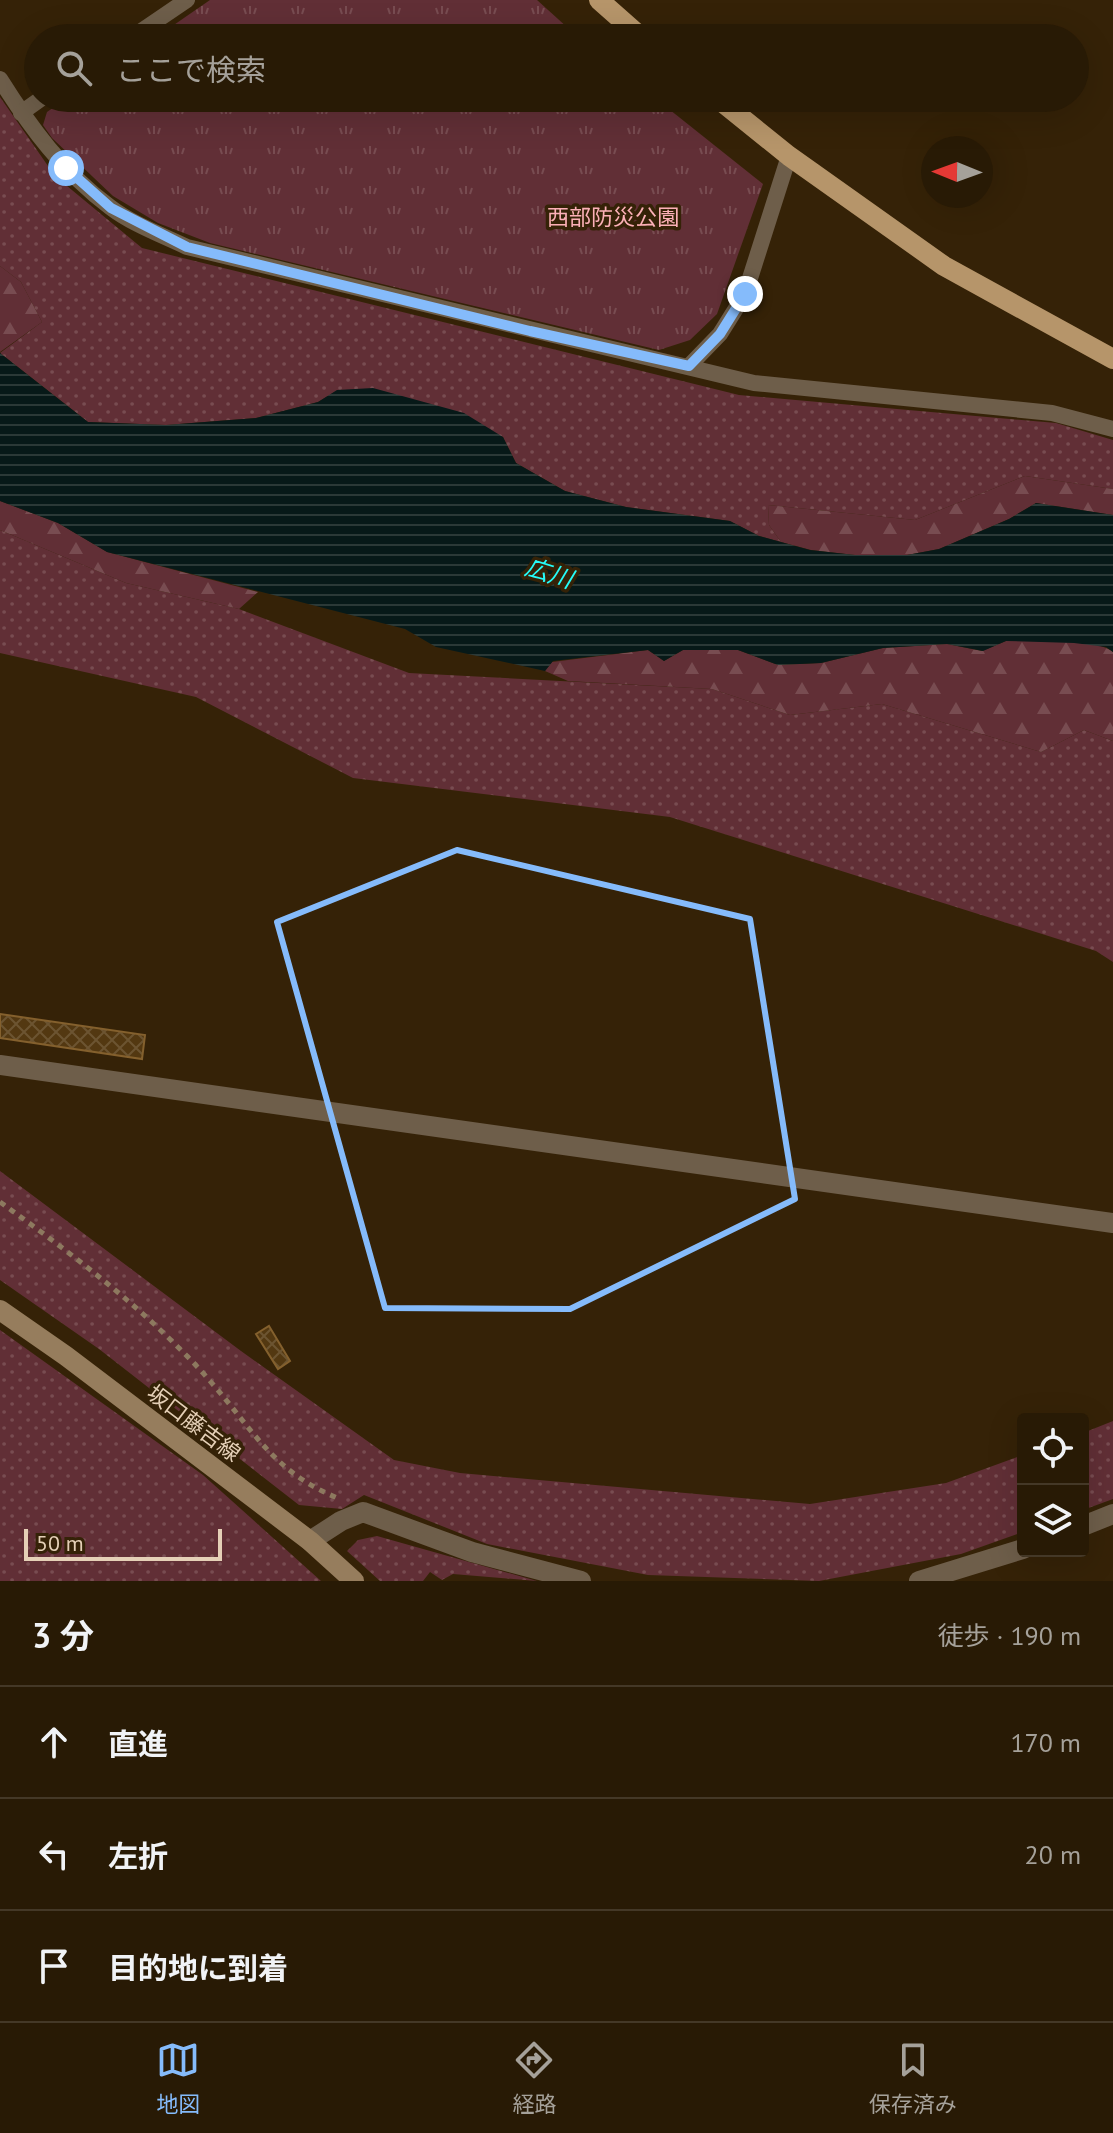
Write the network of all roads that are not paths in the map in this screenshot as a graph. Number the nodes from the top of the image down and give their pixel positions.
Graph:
1 (187, 0) edge
2 (599, 0) edge
3 (152, 24) edge
4 (626, 24) edge
5 (0, 79) edge
6 (24, 111) edge
7 (734, 112) edge
8 (21, 113) junction
9 (789, 156) junction
10 (1113, 359) edge
11 (689, 366) junction
12 (1113, 429) edge
13 (0, 1065) edge
14 (1113, 1223) edge
15 (0, 1310) edge
16 (1113, 1514) edge
17 (1089, 1524) edge
18 (310, 1541) junction
19 (1017, 1551) edge
20 (354, 1581) edge
21 (581, 1581) edge
22 (919, 1581) edge

1 - 3 lane
2 - 4 main road
5 - 8 lane
6 - 8 lane
7 - 9 main road
8 - 11 lane
9 - 10 main road
9 - 11 lane
11 - 12 lane
13 - 14 street
15 - 18 main road, 坂口藤吉線
16 - 17 street
18 - 20 main road, 坂口藤吉線
18 - 21 street
19 - 22 street

